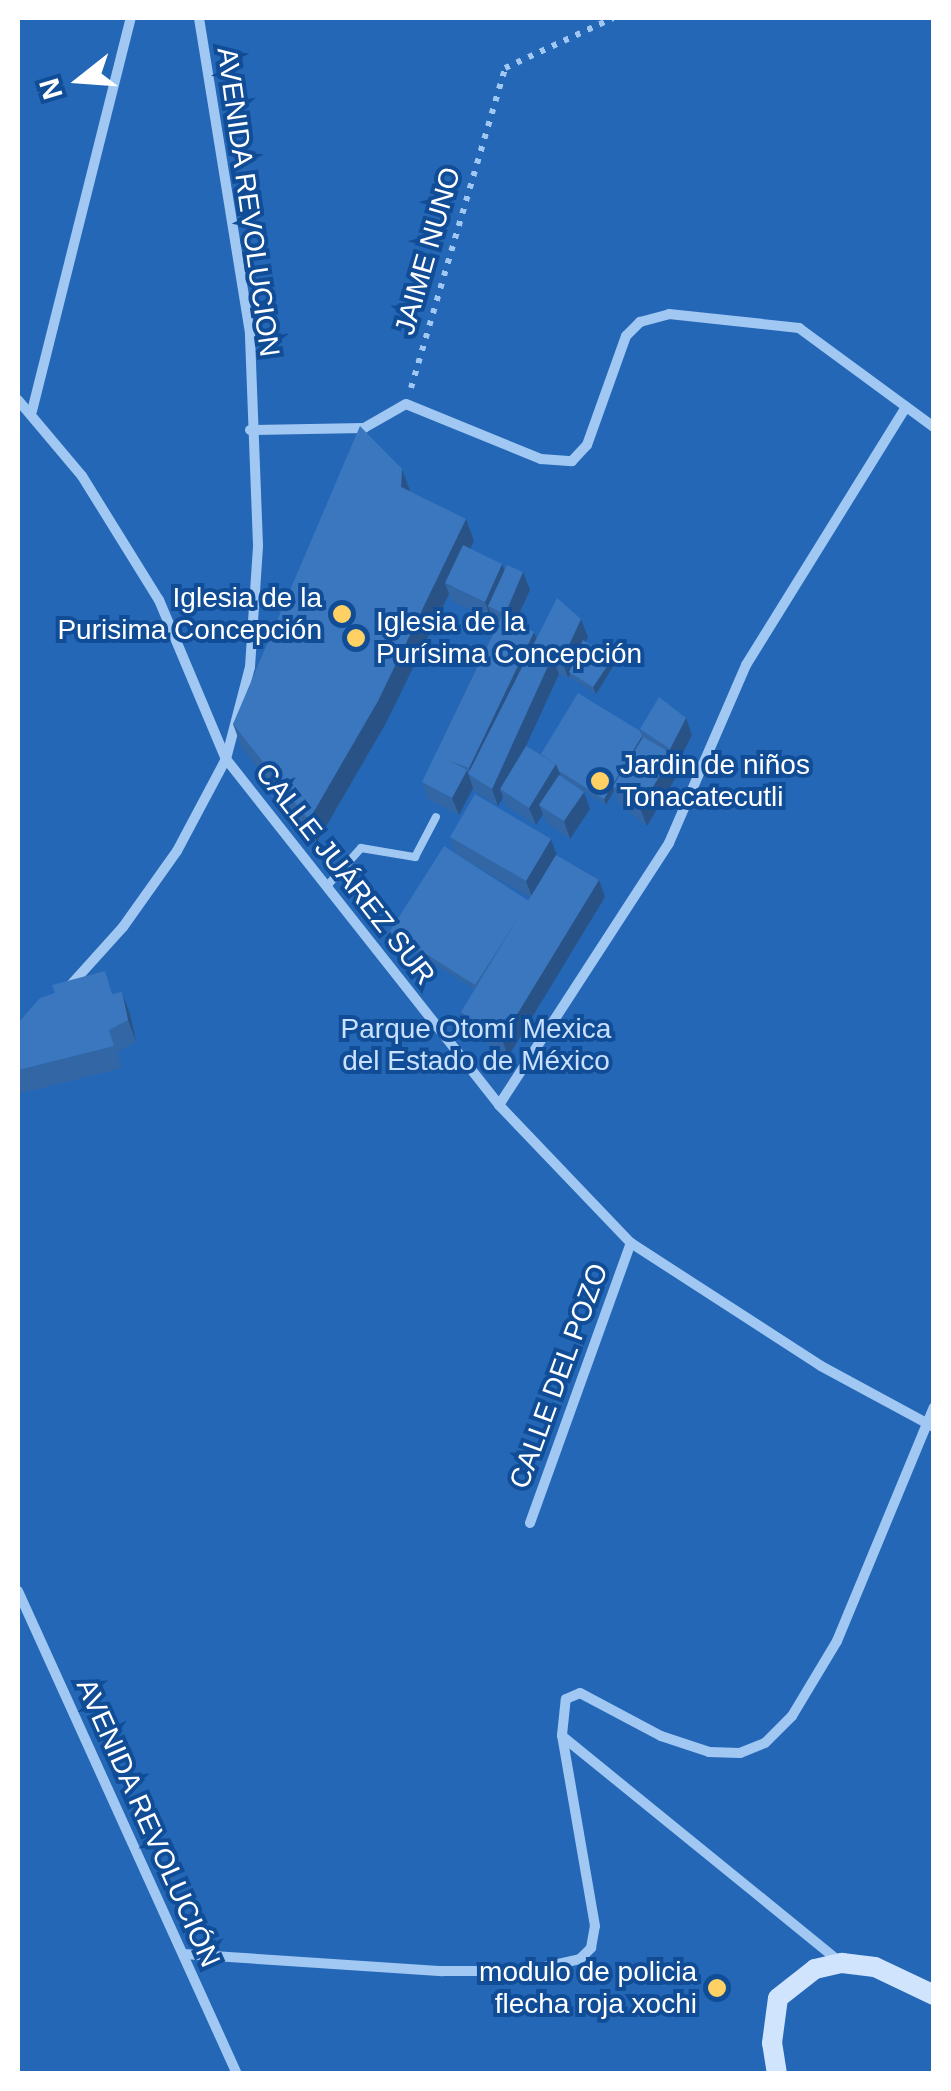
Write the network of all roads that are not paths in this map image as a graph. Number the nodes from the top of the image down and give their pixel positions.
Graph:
1 (131, 18) edge
2 (199, 18) edge
3 (18, 400) edge
4 (906, 406) junction
5 (32, 411) junction
6 (934, 427) edge
7 (250, 430) junction
8 (226, 759) junction
9 (436, 817) dead end
10 (326, 886) junction
11 (52, 1003) edge
12 (499, 1106) junction
13 (630, 1243) junction
14 (934, 1407) edge
15 (930, 1425) edge
16 (530, 1524) dead end
17 (18, 1591) edge
18 (562, 1735) junction
19 (183, 1954) junction
20 (842, 1963) junction
21 (934, 1995) edge
22 (237, 2074) edge
23 (776, 2074) edge

1 - 5 street
2 - 7 street, AVENIDA REVOLUCION
3 - 5 street, CALLE JUÁREZ SUR
4 - 6 street
4 - 7 street
4 - 12 street
5 - 8 street, CALLE JUÁREZ SUR
7 - 8 street, AVENIDA REVOLUCION
8 - 10 street, CALLE JUÁREZ SUR
8 - 11 street, AVENIDA REVOLUCION
9 - 10 lane
10 - 12 street, CALLE JUÁREZ SUR
12 - 13 street, CALLE JUÁREZ SUR
13 - 15 street, CALLE JUÁREZ SUR
13 - 16 street, CALLE DEL POZO
14 - 15 street
15 - 18 street
17 - 19 street, AVENIDA REVOLUCIÓN
18 - 19 street
18 - 20 street
19 - 22 street, AVENIDA REVOLUCIÓN
20 - 21 main road
20 - 23 main road

